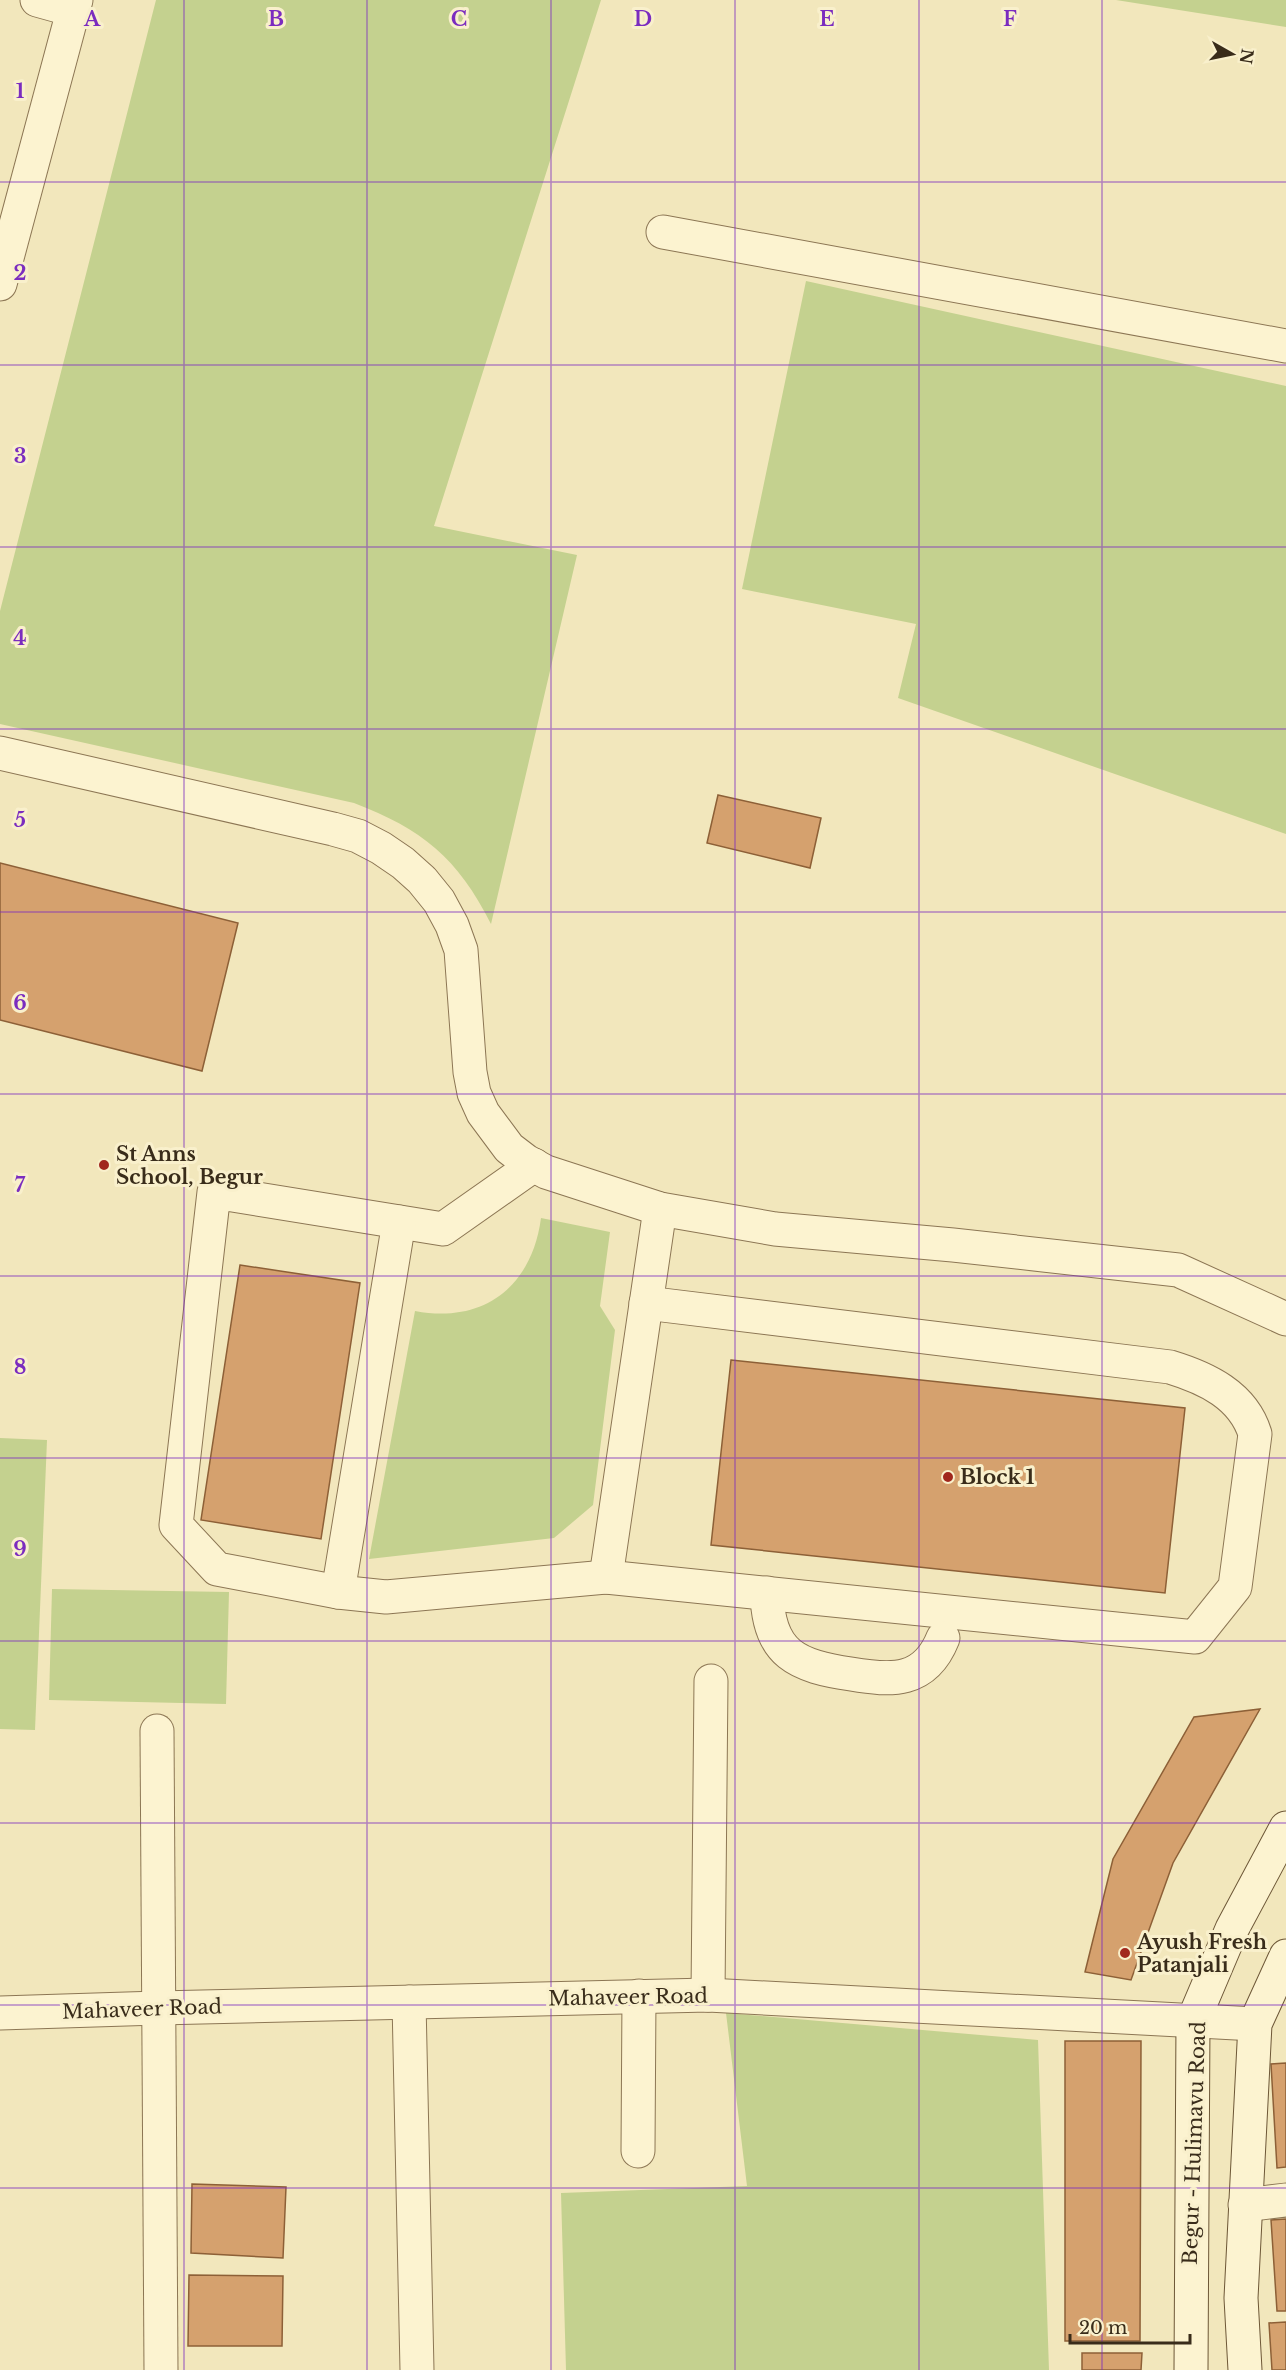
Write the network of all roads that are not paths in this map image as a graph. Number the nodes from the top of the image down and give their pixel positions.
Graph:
1 (37, 0) edge
2 (75, 5) edge
3 (663, 232) dead end
4 (0, 284) edge
5 (1286, 346) edge
6 (0, 753) edge
7 (534, 1165) junction
8 (660, 1209) junction
9 (399, 1222) junction
10 (646, 1303) junction
11 (1286, 1319) edge
12 (606, 1577) junction
13 (338, 1592) junction
14 (767, 1593) junction
15 (943, 1638) dead end
16 (711, 1681) dead end
17 (157, 1731) dead end
18 (1286, 1828) edge
19 (1286, 1956) edge
20 (708, 1995) junction
21 (639, 1996) junction
22 (409, 2002) junction
23 (158, 2008) junction
24 (0, 2013) edge
25 (1193, 2021) junction
26 (1255, 2024) junction
27 (638, 2151) dead end
28 (1286, 2200) edge
29 (1245, 2205) junction
30 (160, 2370) edge
31 (417, 2370) edge
32 (1191, 2370) edge
33 (1245, 2370) edge

1 - 2 street
2 - 4 street
3 - 5 street
6 - 7 street
7 - 8 street
7 - 9 street
8 - 10 street
8 - 11 street
9 - 13 street
9 - 13 street
10 - 12 street
10 - 14 street
12 - 13 street
12 - 14 street
14 - 15 street
16 - 20 street
17 - 23 street
18 - 25 street, Begur - Hulimavu Road
19 - 26 street
20 - 21 street, Mahaveer Road
20 - 25 street, Mahaveer Road
21 - 22 street, Mahaveer Road
21 - 27 street
22 - 23 street, Mahaveer Road
22 - 31 street
23 - 24 street, Mahaveer Road
23 - 30 street
25 - 26 street, Mahaveer Road
25 - 32 street, Begur - Hulimavu Road
26 - 29 street
28 - 29 street
29 - 33 street

